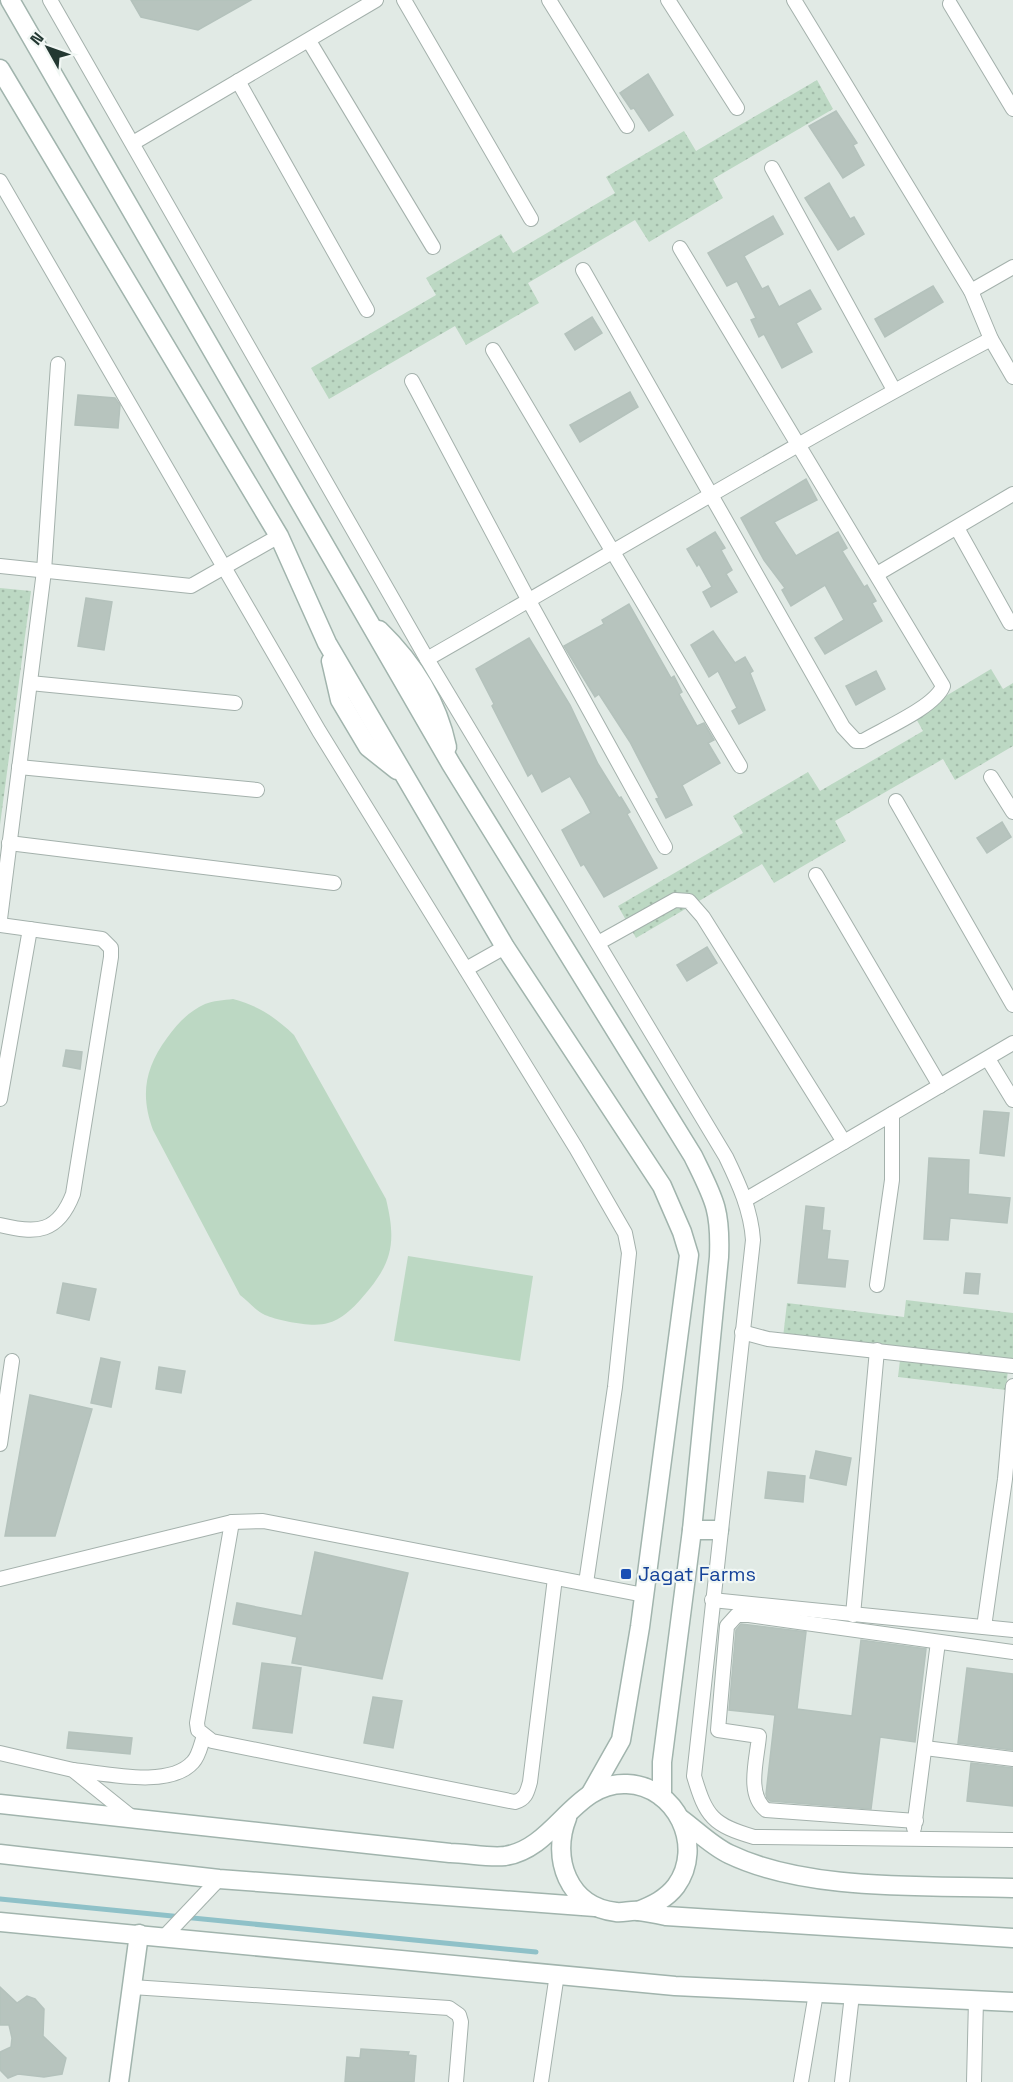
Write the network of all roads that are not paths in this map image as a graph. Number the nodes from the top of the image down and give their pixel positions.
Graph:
1 (10, 0) edge
2 (50, 0) edge
3 (376, 0) edge
4 (404, 0) edge
5 (549, 0) edge
6 (668, 0) edge
7 (794, 0) edge
8 (950, 4) dead end
9 (309, 41) junction
10 (0, 69) edge
11 (238, 81) junction
12 (737, 108) dead end
13 (1013, 109) edge
14 (627, 126) dead end
15 (133, 143) junction
16 (772, 168) dead end
17 (0, 180) edge
18 (531, 219) dead end
19 (433, 247) dead end
20 (680, 248) dead end
21 (1013, 267) edge
22 (582, 270) dead end
23 (971, 291) junction
24 (367, 310) dead end
25 (991, 339) junction
26 (493, 350) dead end
27 (58, 364) dead end
28 (1013, 376) edge
29 (412, 381) dead end
30 (894, 390) junction
31 (800, 445) junction
32 (1013, 494) edge
33 (710, 496) junction
34 (957, 528) junction
35 (279, 536) junction
36 (612, 550) junction
37 (0, 566) edge
38 (225, 568) junction
39 (44, 571) junction
40 (877, 574) junction
41 (528, 601) junction
42 (1010, 623) dead end
43 (427, 659) junction
44 (30, 683) junction
45 (235, 703) dead end
46 (740, 766) dead end
47 (19, 767) junction
48 (991, 777) dead end
49 (257, 790) dead end
50 (896, 801) dead end
51 (1013, 812) edge
52 (9, 843) junction
53 (664, 847) dead end
54 (816, 875) dead end
55 (334, 883) dead end
56 (0, 919) edge
57 (0, 924) edge
58 (30, 929) junction
59 (598, 943) junction
60 (505, 947) junction
61 (466, 969) junction
62 (1013, 1005) edge
63 (1013, 1043) edge
64 (988, 1059) junction
65 (940, 1086) junction
66 (0, 1099) edge
67 (1013, 1100) edge
68 (891, 1114) junction
69 (843, 1142) junction
70 (745, 1200) junction
71 (0, 1225) edge
72 (877, 1286) dead end
73 (742, 1332) junction
74 (877, 1350) junction
75 (12, 1361) dead end
76 (1013, 1366) edge
77 (1013, 1386) edge
78 (0, 1444) edge
79 (232, 1522) junction
80 (692, 1530) junction
81 (719, 1530) junction
82 (555, 1578) junction
83 (0, 1579) edge
84 (586, 1583) junction
85 (644, 1595) junction
86 (712, 1600) junction
87 (853, 1615) junction
88 (984, 1627) junction
89 (1013, 1630) edge
90 (939, 1642) junction
91 (1013, 1652) edge
92 (204, 1736) junction
93 (925, 1748) junction
94 (0, 1753) edge
95 (1013, 1759) edge
96 (73, 1770) junction
97 (591, 1793) junction
98 (662, 1797) junction
99 (0, 1804) edge
100 (568, 1815) junction
101 (134, 1819) junction
102 (681, 1819) junction
103 (916, 1821) junction
104 (913, 1839) junction
105 (1013, 1840) edge
106 (0, 1854) edge
107 (219, 1879) junction
108 (1013, 1888) edge
109 (595, 1906) junction
110 (638, 1911) junction
111 (0, 1922) edge
112 (171, 1930) junction
113 (139, 1935) junction
114 (1013, 1938) edge
115 (557, 1974) junction
116 (132, 1986) junction
117 (816, 1993) junction
118 (852, 1995) junction
119 (976, 2000) junction
120 (1013, 2002) edge
121 (119, 2082) edge
122 (456, 2082) edge
123 (541, 2082) edge
124 (801, 2082) edge
125 (842, 2082) edge
126 (974, 2082) edge

1 - 80 street
2 - 15 street
3 - 9 street
4 - 18 street
5 - 14 street
6 - 12 street
7 - 23 street
8 - 13 street
9 - 11 street
9 - 19 street
10 - 35 street
11 - 15 street
11 - 24 street
15 - 43 street
16 - 30 street
17 - 38 street
20 - 31 street
21 - 23 street
22 - 33 street
23 - 25 street
25 - 28 street
25 - 30 street
26 - 36 street
27 - 39 street
29 - 41 street
30 - 31 street
31 - 33 street
31 - 40 street
32 - 34 street
33 - 36 street
33 - 40 street
34 - 40 street
34 - 42 street
35 - 38 street
35 - 60 street
36 - 41 street
36 - 46 street
37 - 39 street
38 - 39 street
38 - 61 street
39 - 44 street
41 - 43 street
41 - 53 street
43 - 59 street
44 - 45 street
44 - 47 street
47 - 49 street
47 - 52 street
48 - 51 street
50 - 62 street
52 - 55 street
52 - 56 street
54 - 65 street
57 - 58 street
58 - 66 street
58 - 71 street
59 - 69 street
59 - 70 street
60 - 61 street
60 - 85 street
61 - 84 street
63 - 64 street
64 - 65 street
64 - 67 street
65 - 68 street
68 - 69 street
68 - 72 street
69 - 70 street
70 - 73 street
73 - 74 street
73 - 81 street
74 - 76 street
74 - 87 street
75 - 78 street
77 - 88 street
79 - 82 street
79 - 83 street
79 - 92 street
80 - 81 street
80 - 98 street
81 - 86 street
82 - 84 street
82 - 92 street
84 - 85 street
85 - 97 street
86 - 87 street
86 - 104 street
87 - 88 street
88 - 89 street
90 - 91 street
90 - 93 street
90 - 103 street
92 - 96 street
93 - 95 street
93 - 103 street
94 - 96 street
96 - 101 street
97 - 98 street
97 - 100 street
98 - 102 street
99 - 101 street
100 - 101 street
100 - 109 street
102 - 108 street
102 - 110 street
103 - 104 street
104 - 105 street
106 - 107 street
107 - 109 street
107 - 112 street
109 - 110 street
110 - 114 street
111 - 113 street
112 - 113 street
112 - 115 street
113 - 116 street
115 - 117 street
115 - 123 street
116 - 121 street
116 - 122 street
117 - 118 street
117 - 124 street
118 - 119 street
118 - 125 street
119 - 120 street
119 - 126 street

